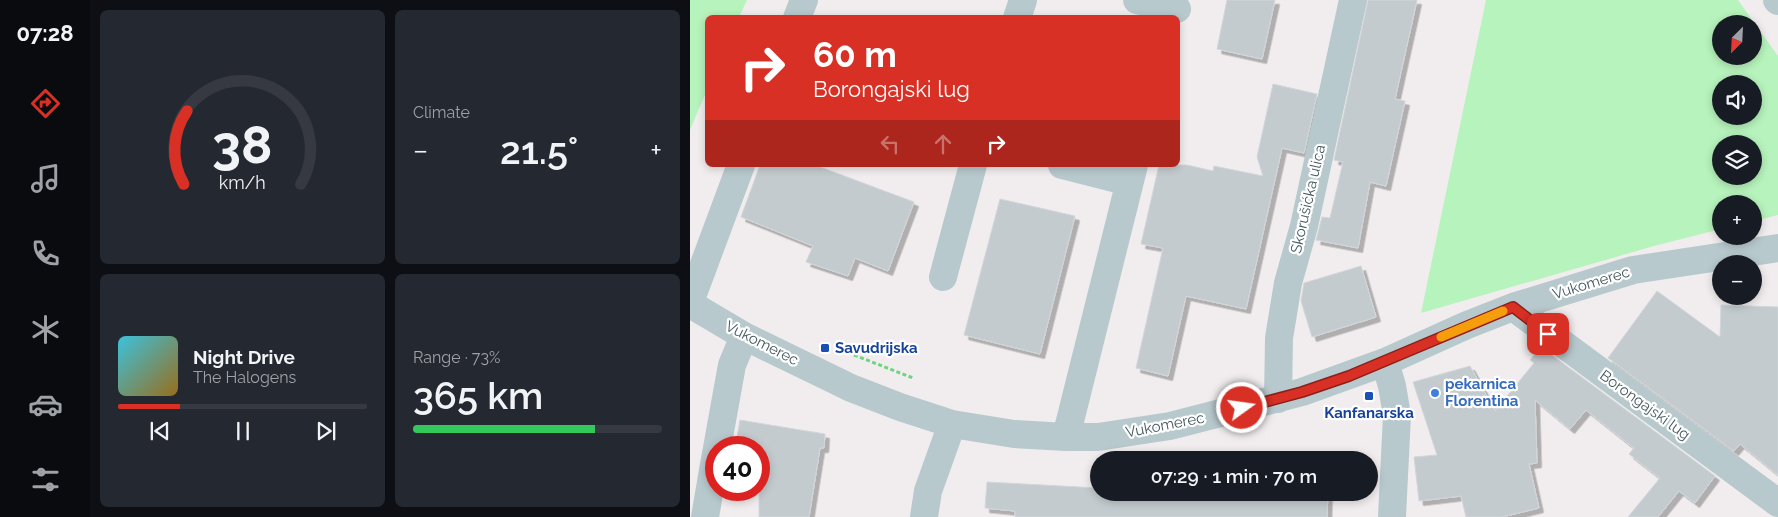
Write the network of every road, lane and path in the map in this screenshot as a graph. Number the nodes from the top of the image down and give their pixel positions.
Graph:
1 (804, 0) edge
2 (1022, 0) edge
3 (1137, 0) edge
4 (1353, 0) edge
5 (1177, 9) edge
6 (798, 15) edge
7 (1018, 15) edge
8 (740, 167) edge
9 (972, 167) edge
10 (1077, 167) edge
11 (1131, 174) edge
12 (1778, 248) edge
13 (943, 277) dead end
14 (690, 303) edge
15 (1513, 307) junction
16 (744, 336) junction
17 (853, 354) dead end
18 (1385, 362) junction
19 (918, 380) dead end
20 (1278, 399) junction
21 (952, 424) junction
22 (719, 436) edge
23 (1066, 437) junction
24 (708, 501) edge
25 (1778, 503) edge
26 (705, 517) edge
27 (924, 517) edge
28 (1392, 517) edge

1 - 6 street
2 - 7 street
3 - 5 street
4 - 20 street, Skorušićka ulica
8 - 14 street, Vukomerec
9 - 13 street
10 - 11 street
11 - 23 street
12 - 15 street, Vukomerec
14 - 16 street, Vukomerec
15 - 18 street, Vukomerec
15 - 25 street, Borongajski lug
16 - 21 street, Vukomerec
16 - 22 street
17 - 19 path
18 - 20 street, Vukomerec
18 - 28 street
20 - 23 street, Vukomerec
21 - 23 street, Vukomerec
21 - 27 street
24 - 26 street

